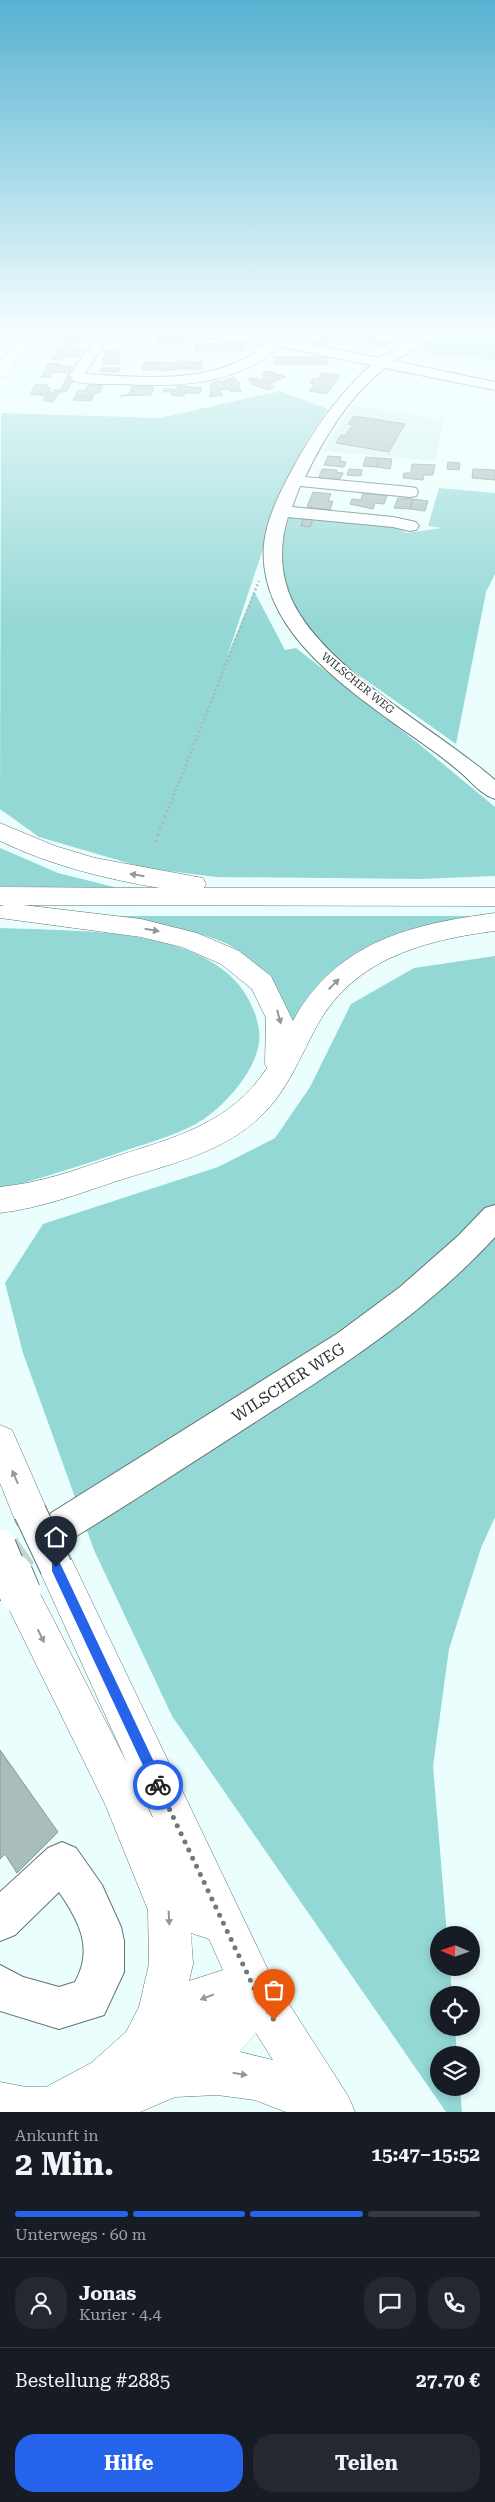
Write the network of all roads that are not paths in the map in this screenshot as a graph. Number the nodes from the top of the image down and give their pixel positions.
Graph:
1 (323, 431) edge
2 (295, 481) junction
3 (410, 492) dead end
4 (283, 511) junction
5 (410, 526) dead end
6 (495, 792) edge
7 (0, 832) edge
8 (0, 896) edge
9 (495, 897) edge
10 (342, 898) junction
11 (495, 909) edge
12 (0, 910) edge
13 (495, 922) edge
14 (272, 1084) junction
15 (1, 1209) edge
16 (495, 1217) edge
17 (0, 1442) edge
18 (63, 1525) tunnel mouth
19 (0, 1546) edge
20 (120, 1791) junction
21 (0, 1920) edge
22 (0, 1986) edge
23 (255, 1990) junction
24 (157, 2063) junction
25 (16, 2108) edge
26 (331, 2112) edge

1 - 2 street, WILSCHER WEG
2 - 3 street
2 - 4 street, WILSCHER WEG
4 - 5 street
4 - 6 street, WILSCHER WEG
10 -> 7 main road
8 - 10 main road
9 - 10 main road
11 - 12 main road
12 -> 14 main road
14 -> 13 main road
14 - 15 main road
16 - 18 street, WILSCHER WEG
23 -> 17 main road, bridge
19 -> 20 main road, bridge
20 - 23 main road
20 -> 24 main road
21 - 22 street
23 - 24 main road
23 - 26 main road
24 - 25 main road
24 -> 26 main road

